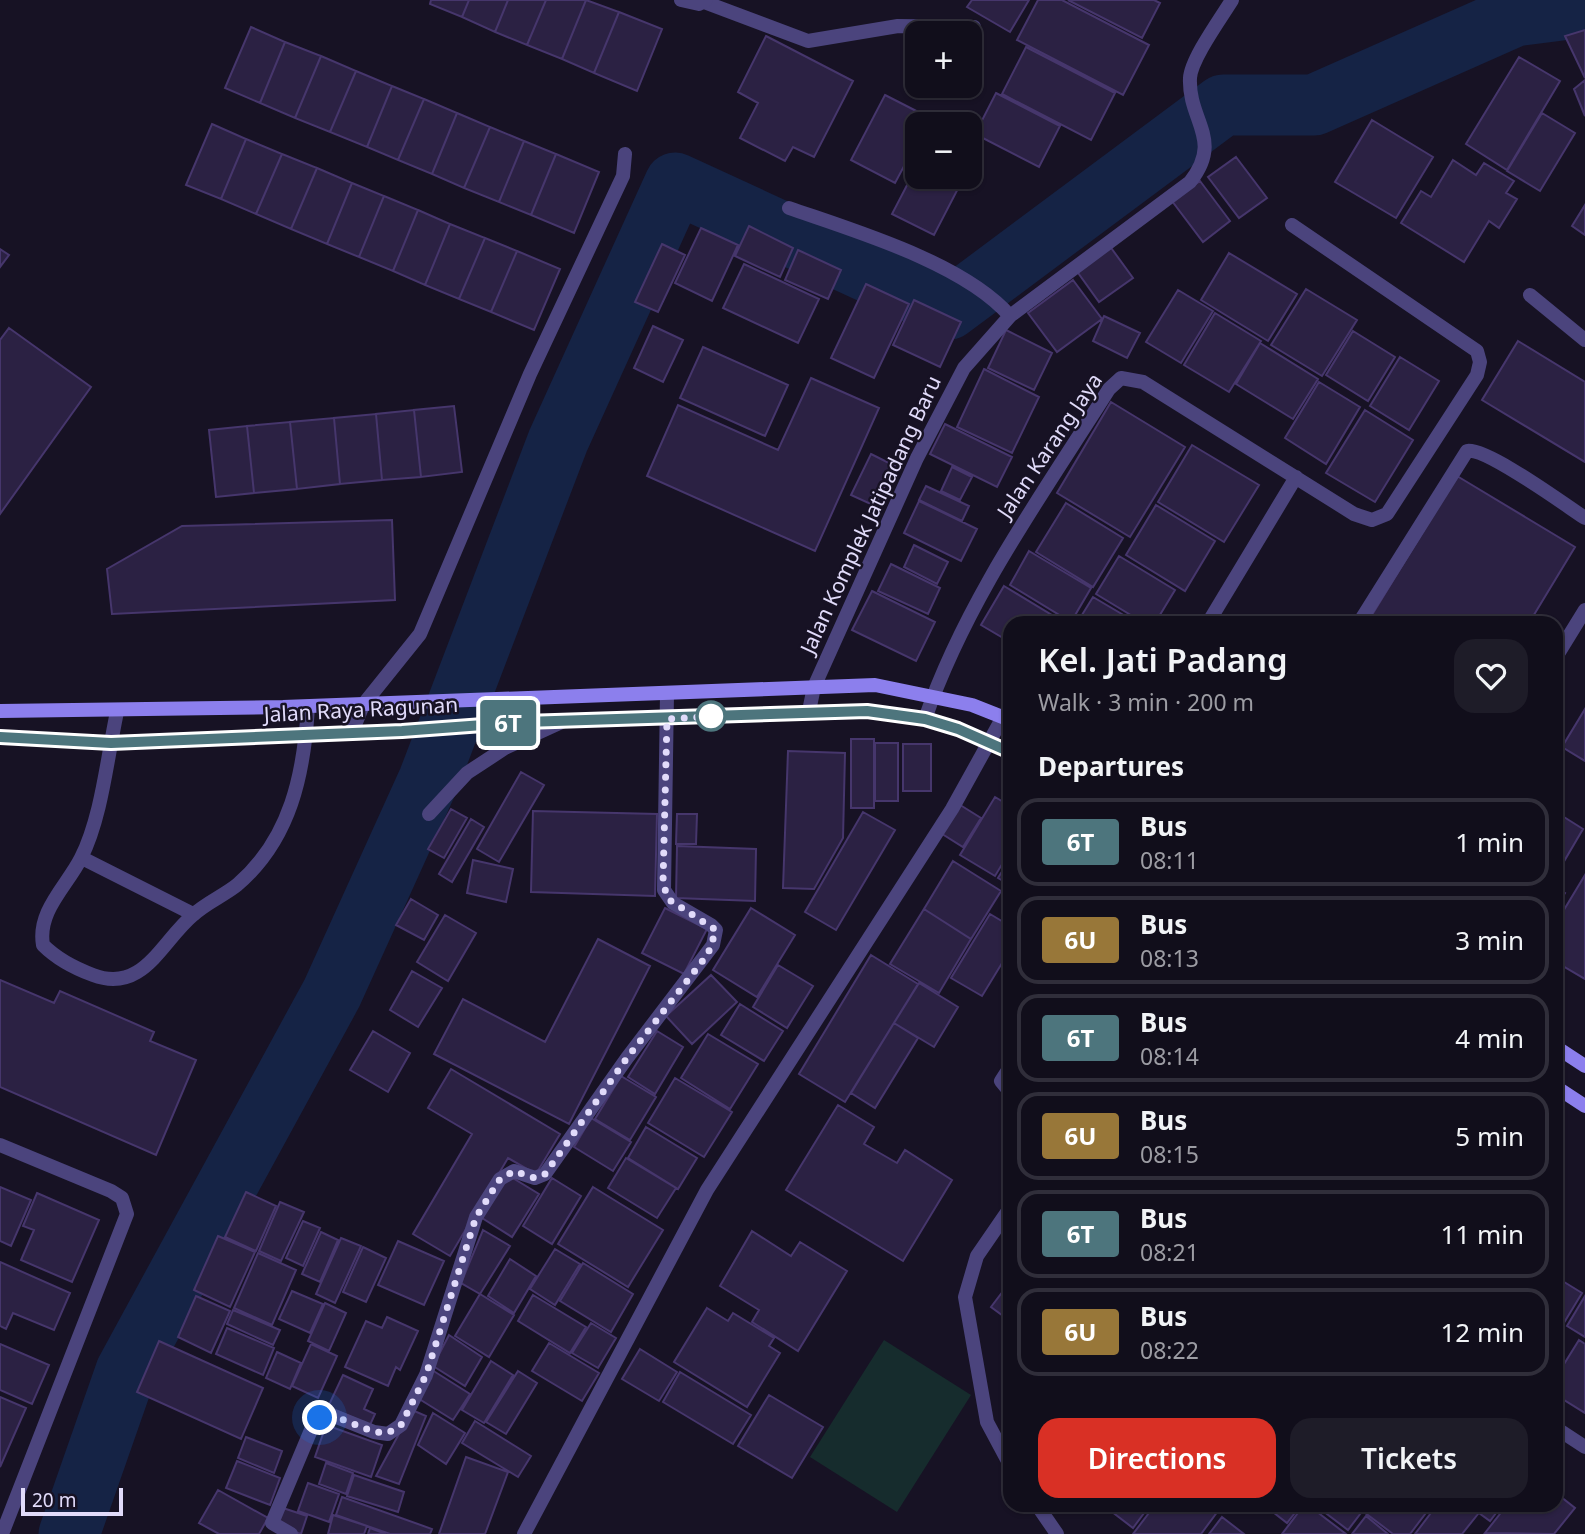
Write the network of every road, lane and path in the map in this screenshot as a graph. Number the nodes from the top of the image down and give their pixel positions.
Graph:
1 (681, 0) edge
2 (1232, 0) edge
3 (705, 1) edge
4 (905, 26) edge
5 (625, 154) dead end
6 (789, 208) dead end
7 (1292, 225) dead end
8 (1530, 295) dead end
9 (1010, 316) junction
10 (1585, 340) edge
11 (1296, 477) junction
12 (1585, 518) edge
13 (1585, 610) edge
14 (1212, 616) edge
15 (1363, 616) edge
16 (1563, 646) edge
17 (814, 687) junction
18 (667, 694) junction
19 (933, 696) junction
20 (363, 705) junction
21 (308, 707) junction
22 (0, 711) edge
23 (810, 711) junction
24 (117, 712) junction
25 (1003, 718) edge
26 (667, 719) junction
27 (925, 719) junction
28 (564, 721) junction
29 (1003, 724) edge
30 (352, 732) junction
31 (306, 733) junction
32 (0, 737) edge
33 (111, 743) junction
34 (990, 743) junction
35 (1003, 749) edge
36 (429, 814) dead end
37 (82, 858) junction
38 (193, 914) junction
39 (1563, 1052) edge
40 (1585, 1066) edge
41 (1563, 1092) edge
42 (1585, 1106) edge
43 (0, 1145) edge
44 (1003, 1218) edge
45 (1563, 1433) edge
46 (1585, 1447) edge
47 (1003, 1452) edge
48 (1042, 1512) edge
49 (2, 1534) edge
50 (291, 1534) edge
51 (524, 1534) edge
52 (1057, 1534) edge

1 - 3 street
2 - 9 street, Jalan Komplek Jatipadang Baru
3 - 4 street
5 - 20 street
6 - 9 street
7 - 11 street, Jalan Karang Jaya
8 - 10 street
9 - 17 street, Jalan Komplek Jatipadang Baru
11 - 14 street
11 - 19 street, Jalan Karang Jaya
12 - 15 street
13 - 16 street
17 - 18 main road, Jalan Raya Ragunan
17 - 19 main road, Jalan Raya Ragunan
17 - 23 street, Jalan Komplek Jatipadang Baru
18 - 20 main road, Jalan Raya Ragunan
18 - 26 street
19 - 25 main road, Jalan Raya Ragunan
19 - 27 street, Jalan Karang Jaya
20 - 21 main road, Jalan Raya Ragunan
20 - 30 street
21 - 24 main road, Jalan Raya Ragunan
21 - 31 street
22 - 24 main road, Jalan Raya Ragunan
23 - 26 main road, Jalan Raya Ragunan
23 - 27 main road, Jalan Raya Ragunan
24 - 33 street
26 - 28 main road, Jalan Raya Ragunan
26 - 50 street
27 - 34 main road, Jalan Raya Ragunan
28 - 30 main road, Jalan Raya Ragunan
28 - 36 street
29 - 34 street
30 - 31 main road, Jalan Raya Ragunan
31 - 33 main road, Jalan Raya Ragunan
31 - 38 street
32 - 33 main road, Jalan Raya Ragunan
33 - 37 street
34 - 35 main road, Jalan Raya Ragunan
34 - 51 street
37 - 38 street
37 - 38 street
39 - 40 main road
41 - 42 main road
43 - 49 street
44 - 47 street
45 - 46 street
48 - 52 street

